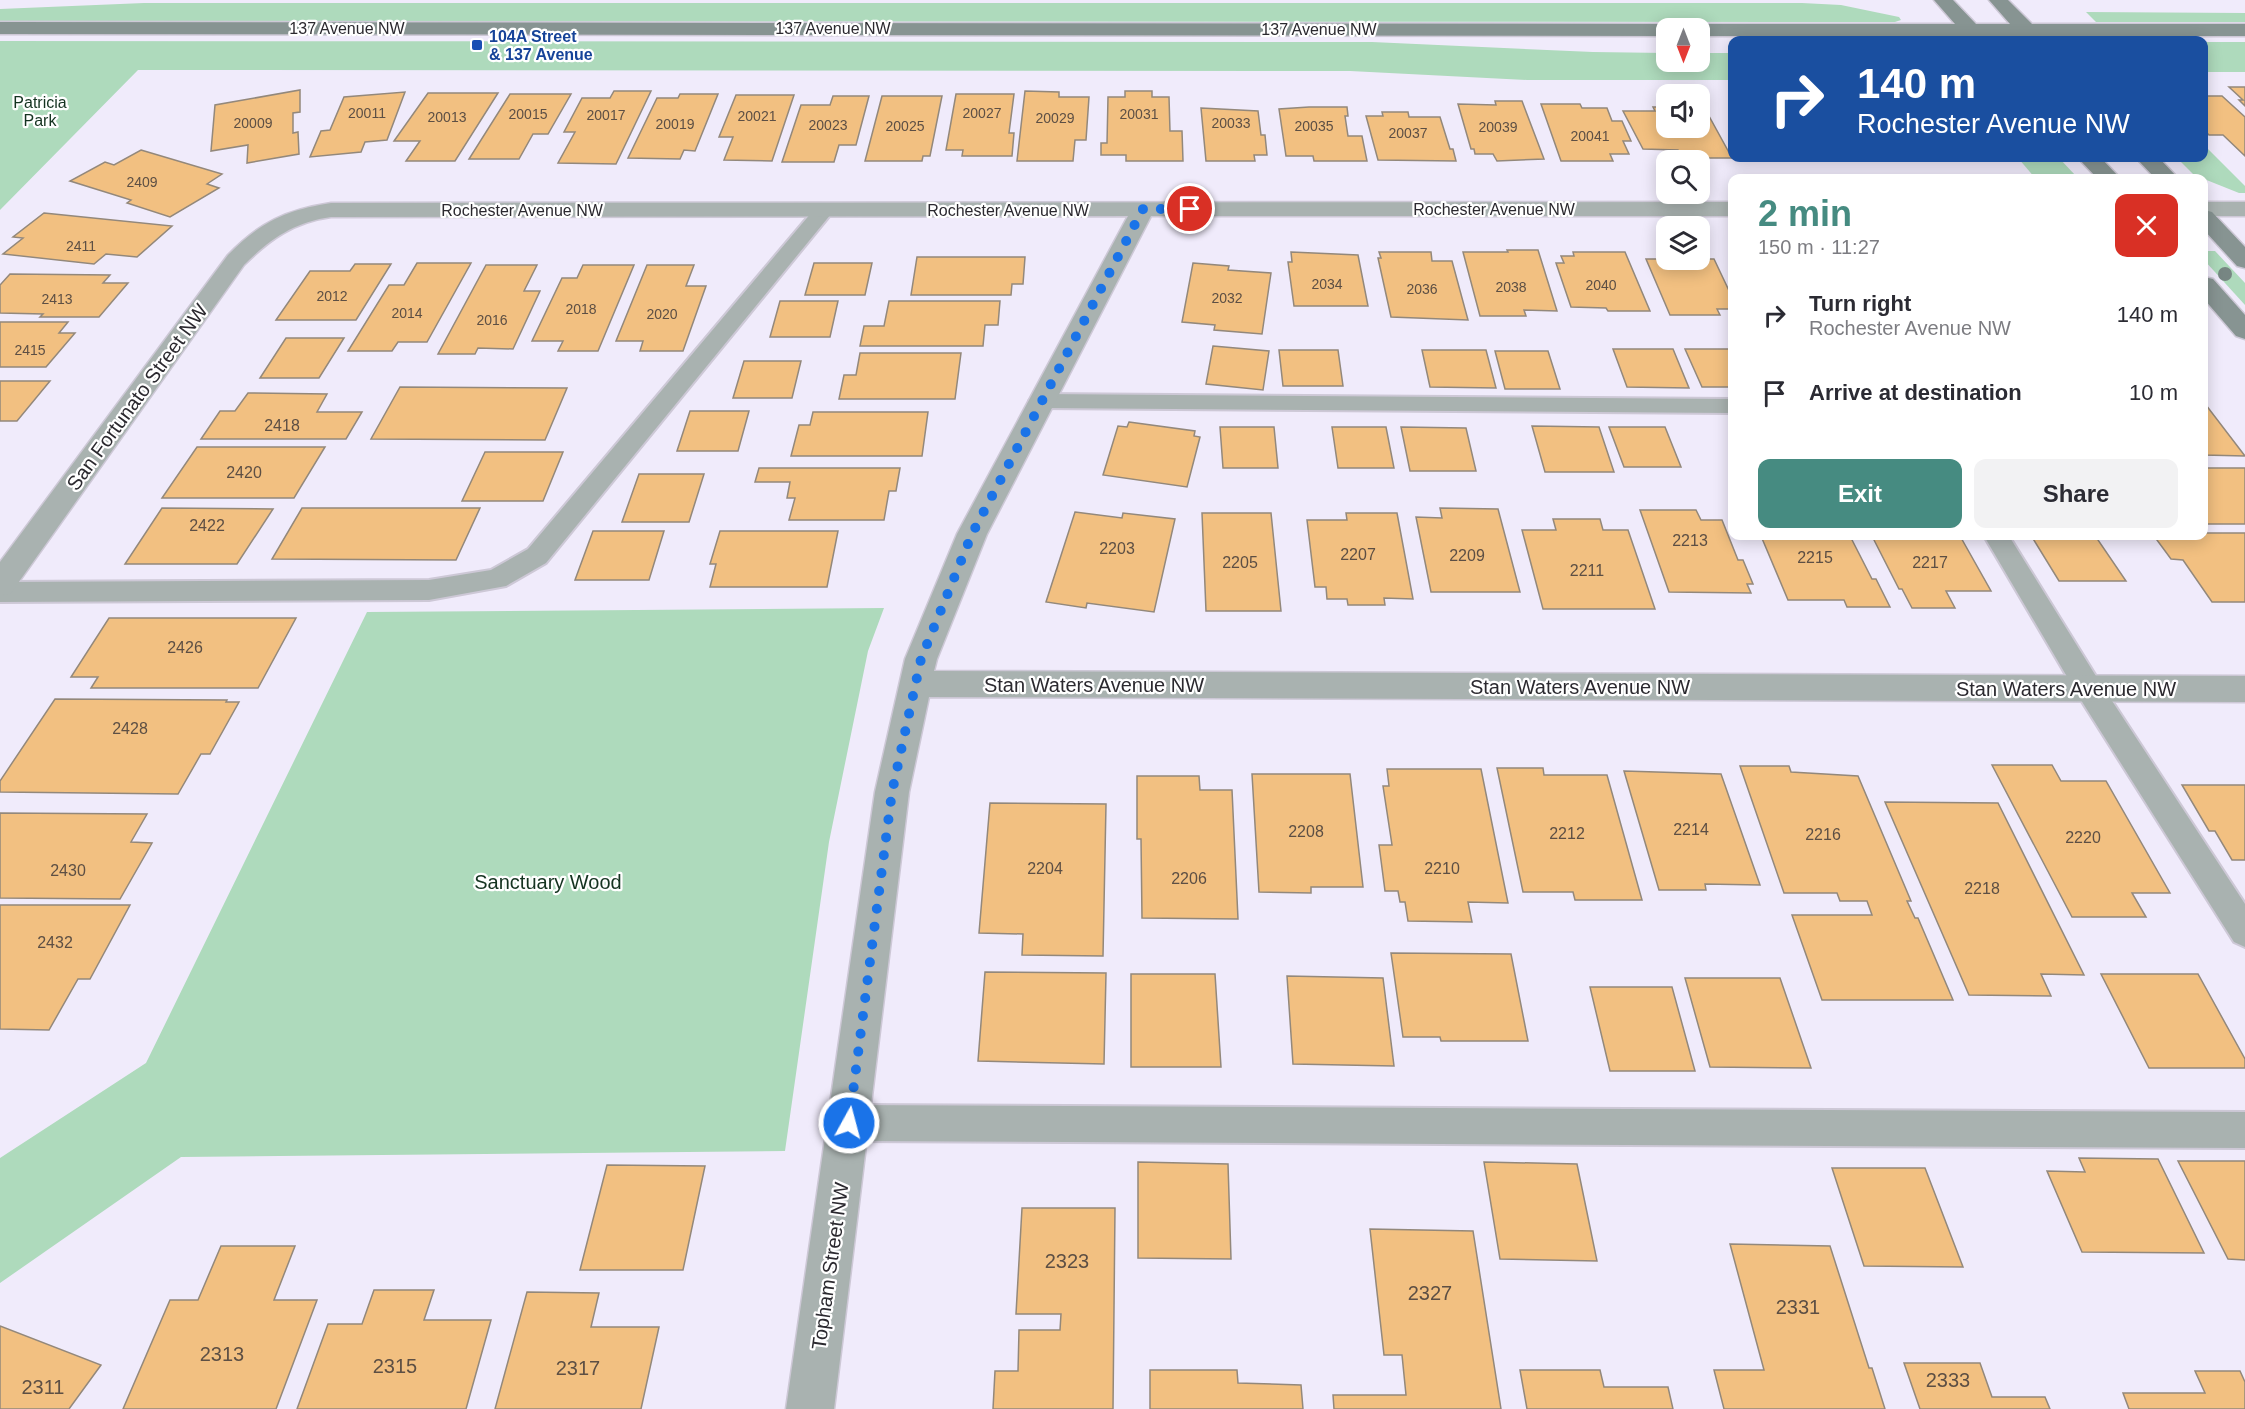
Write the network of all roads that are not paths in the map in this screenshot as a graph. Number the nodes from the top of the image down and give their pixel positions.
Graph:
1 (1943, 0) edge
2 (1998, 0) edge
3 (0, 28) edge
4 (1656, 30) edge
5 (1710, 30) edge
6 (2245, 30) edge
7 (1975, 35) edge
8 (2032, 35) edge
9 (2093, 162) edge
10 (2151, 162) edge
11 (2105, 174) edge
12 (2163, 174) edge
13 (1143, 209) junction
14 (1728, 209) edge
15 (2208, 209) edge
16 (2245, 209) edge
17 (824, 210) junction
18 (284, 220) joint
19 (2208, 221) edge
20 (2245, 261) edge
21 (2208, 289) edge
22 (2245, 331) edge
23 (1041, 401) junction
24 (1728, 406) edge
25 (1998, 540) edge
26 (0, 585) edge
27 (0, 592) edge
28 (915, 684) junction
29 (2089, 689) junction
30 (2245, 689) edge
31 (2245, 932) edge
32 (849, 1123) junction
33 (2245, 1130) edge
34 (810, 1409) edge

1 - 7 main road
2 - 8 main road
3 - 4 main road, 137 Avenue NW
5 - 7 main road
6 - 8 main road
7 - 8 main road
9 - 11 main road
10 - 12 main road
13 - 14 street, Rochester Avenue NW
13 - 17 street, Rochester Avenue NW
13 - 23 street, Topham Street NW
15 - 16 street
17 - 18 street, Rochester Avenue NW
17 - 27 lane
18 - 26 street, San Fortunato Street NW
19 - 20 main road
21 - 22 main road
23 - 24 lane
23 - 28 street, Topham Street NW
25 - 29 lane
28 - 29 street, Stan Waters Avenue NW
28 - 32 street, Topham Street NW
29 - 30 street, Stan Waters Avenue NW
29 - 31 lane
32 - 33 lane
32 - 34 street, Topham Street NW

